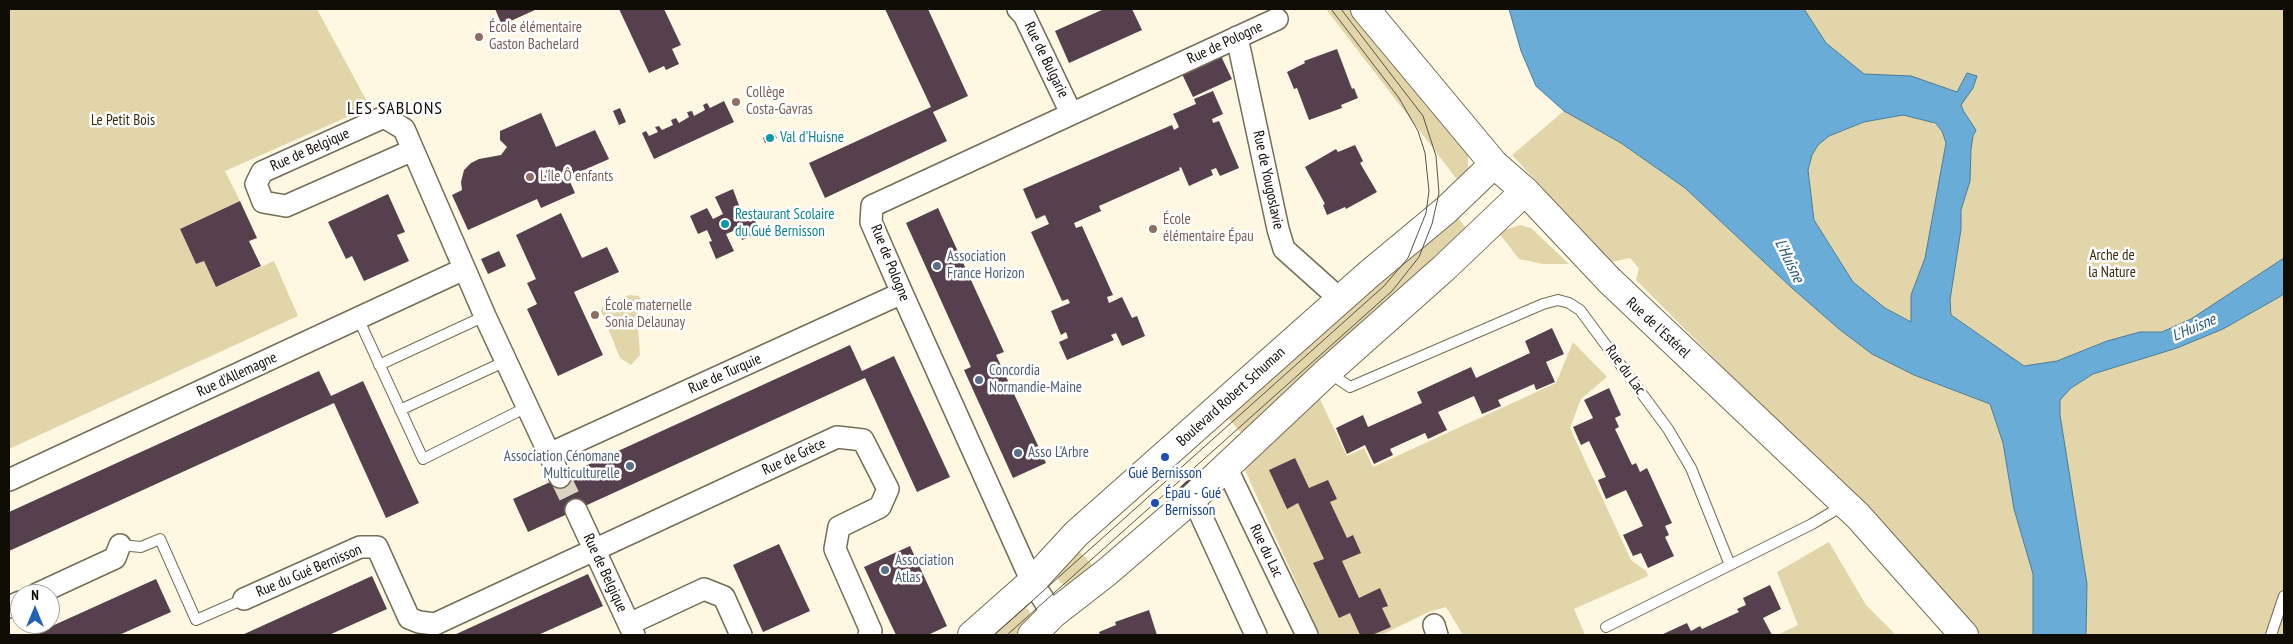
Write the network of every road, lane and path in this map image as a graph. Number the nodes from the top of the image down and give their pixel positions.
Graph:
1 (1018, 9) edge
2 (1364, 9) edge
3 (1277, 18) dead end
4 (1237, 37) junction
5 (1072, 113) junction
6 (413, 150) junction
7 (1494, 164) junction
8 (1525, 191) junction
9 (464, 269) junction
10 (902, 294) junction
11 (1341, 300) junction
12 (485, 316) junction
13 (358, 318) junction
14 (506, 361) junction
15 (379, 366) junction
16 (1328, 372) junction
17 (527, 407) junction
18 (400, 410) junction
19 (549, 454) junction
20 (1226, 467) junction
21 (560, 478) tunnel mouth
22 (9, 480) edge
23 (1192, 498) junction
24 (1846, 504) junction
25 (576, 510) tunnel mouth
26 (120, 545) joint
27 (595, 549) junction
28 (1730, 565) junction
29 (1032, 582) junction
30 (58, 584) edge
31 (2284, 596) edge
32 (244, 599) joint
33 (1053, 614) junction
34 (1606, 627) dead end
35 (631, 630) edge
36 (741, 635) edge
37 (869, 635) edge
38 (972, 635) edge
39 (1032, 635) edge
40 (1256, 635) edge
41 (1307, 635) edge
42 (1964, 635) edge
43 (2271, 635) edge

1 - 5 street, Rue de Bulgarie
2 - 7 street, Rue de l'Estérel
3 - 4 street, Rue de Pologne
4 - 5 street, Rue de Pologne
4 - 11 street, Rue de Yougoslavie
5 - 10 street, Rue de Pologne
6 - 6 street, Rue de Belgique
6 - 9 street, Rue de Belgique
7 - 8 street, Rue de l'Estérel
7 - 11 street, Boulevard Robert Schuman
8 - 16 street
8 - 24 street, Rue de l'Estérel
9 - 12 street, Rue de Belgique
9 - 13 street, Rue d'Allemagne
10 - 19 street, Rue de Turquie
10 - 29 street, Rue de Pologne
11 - 29 street, Boulevard Robert Schuman
12 - 14 street, Rue de Belgique
12 - 15 lane
13 - 15 lane
13 - 22 street, Rue d'Allemagne
14 - 17 street, Rue de Belgique
14 - 18 lane
15 - 18 lane
16 - 20 street
16 - 28 lane, Rue du Lac
17 - 18 lane
17 - 19 street, Rue de Belgique
19 - 21 street, Rue de Belgique
20 - 23 street
20 - 41 street, Rue du Lac
23 - 33 street
23 - 40 street
24 - 28 lane
24 - 42 street, Rue de l'Estérel
25 - 27 street, Rue de Belgique
26 - 30 street, Rue du Gué Bernisson
26 - 32 lane, Rue du Gué Bernisson
27 - 32 street, Rue du Gué Bernisson
27 - 35 street, Rue de Belgique
27 - 37 street, Rue de Grèce
28 - 34 lane
29 - 33 street, Rue de Pologne
29 - 38 street, Boulevard Robert Schuman
31 - 43 lane
33 - 39 street
35 - 36 street

